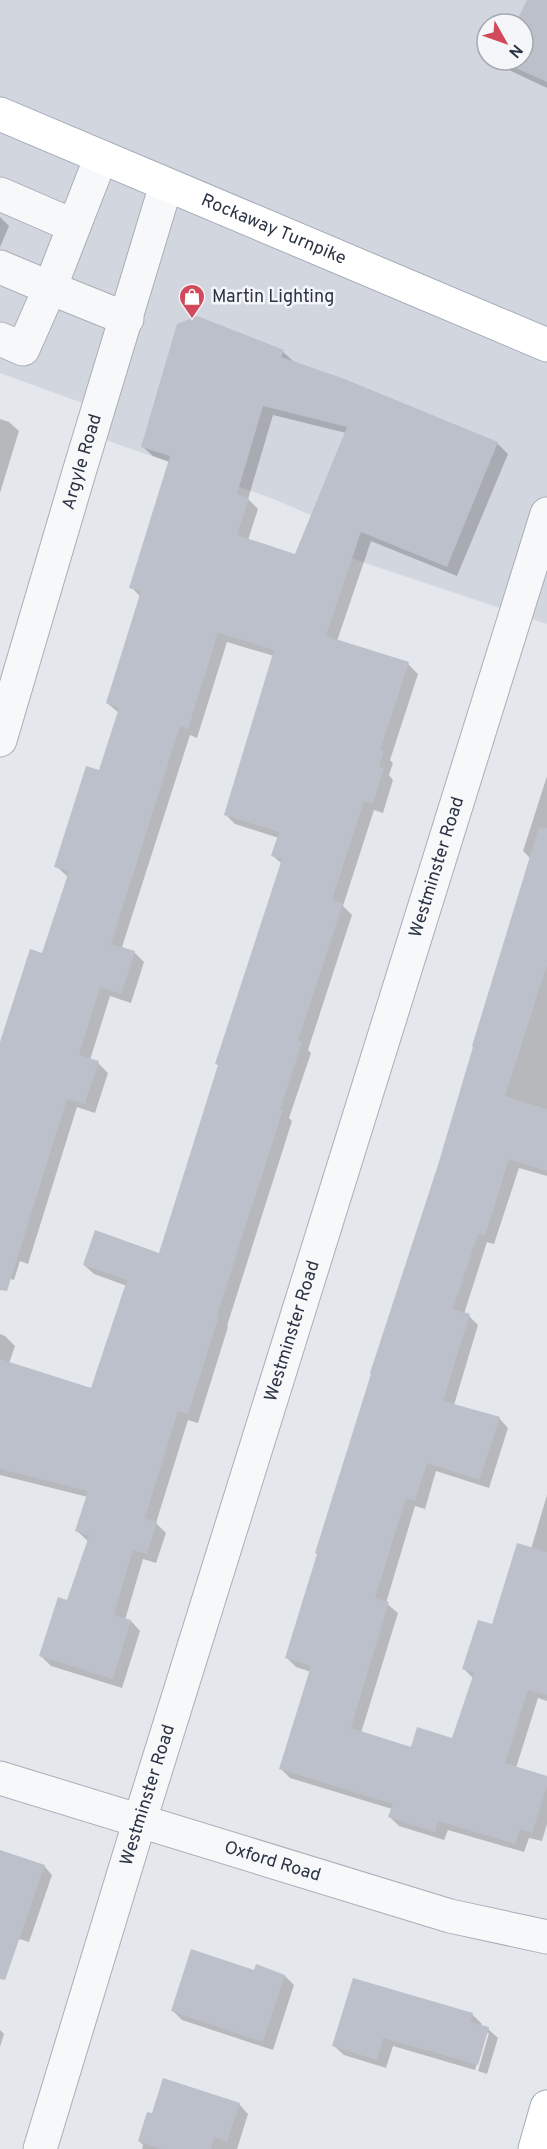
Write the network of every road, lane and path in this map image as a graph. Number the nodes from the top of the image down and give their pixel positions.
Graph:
1 (0, 114) edge
2 (101, 157) junction
3 (166, 185) junction
4 (0, 194) edge
5 (74, 226) junction
6 (0, 267) edge
7 (50, 288) junction
8 (127, 319) junction
9 (0, 339) edge
10 (547, 345) edge
11 (547, 514) edge
12 (0, 740) edge
13 (0, 1778) edge
14 (140, 1820) junction
15 (547, 1937) edge
16 (547, 2107) edge
17 (40, 2149) edge
18 (535, 2149) edge

1 - 2 main road, Rockaway Turnpike
2 - 3 main road, Rockaway Turnpike
2 - 5 street
3 - 8 street, Argyle Road
3 - 10 main road, Rockaway Turnpike
4 - 5 street
5 - 7 street
6 - 7 street
7 - 8 street
7 - 9 street
8 - 12 street, Argyle Road
11 - 14 street, Westminster Road
13 - 14 street, Oxford Road
14 - 15 street, Oxford Road
14 - 17 street, Westminster Road
16 - 18 main road

